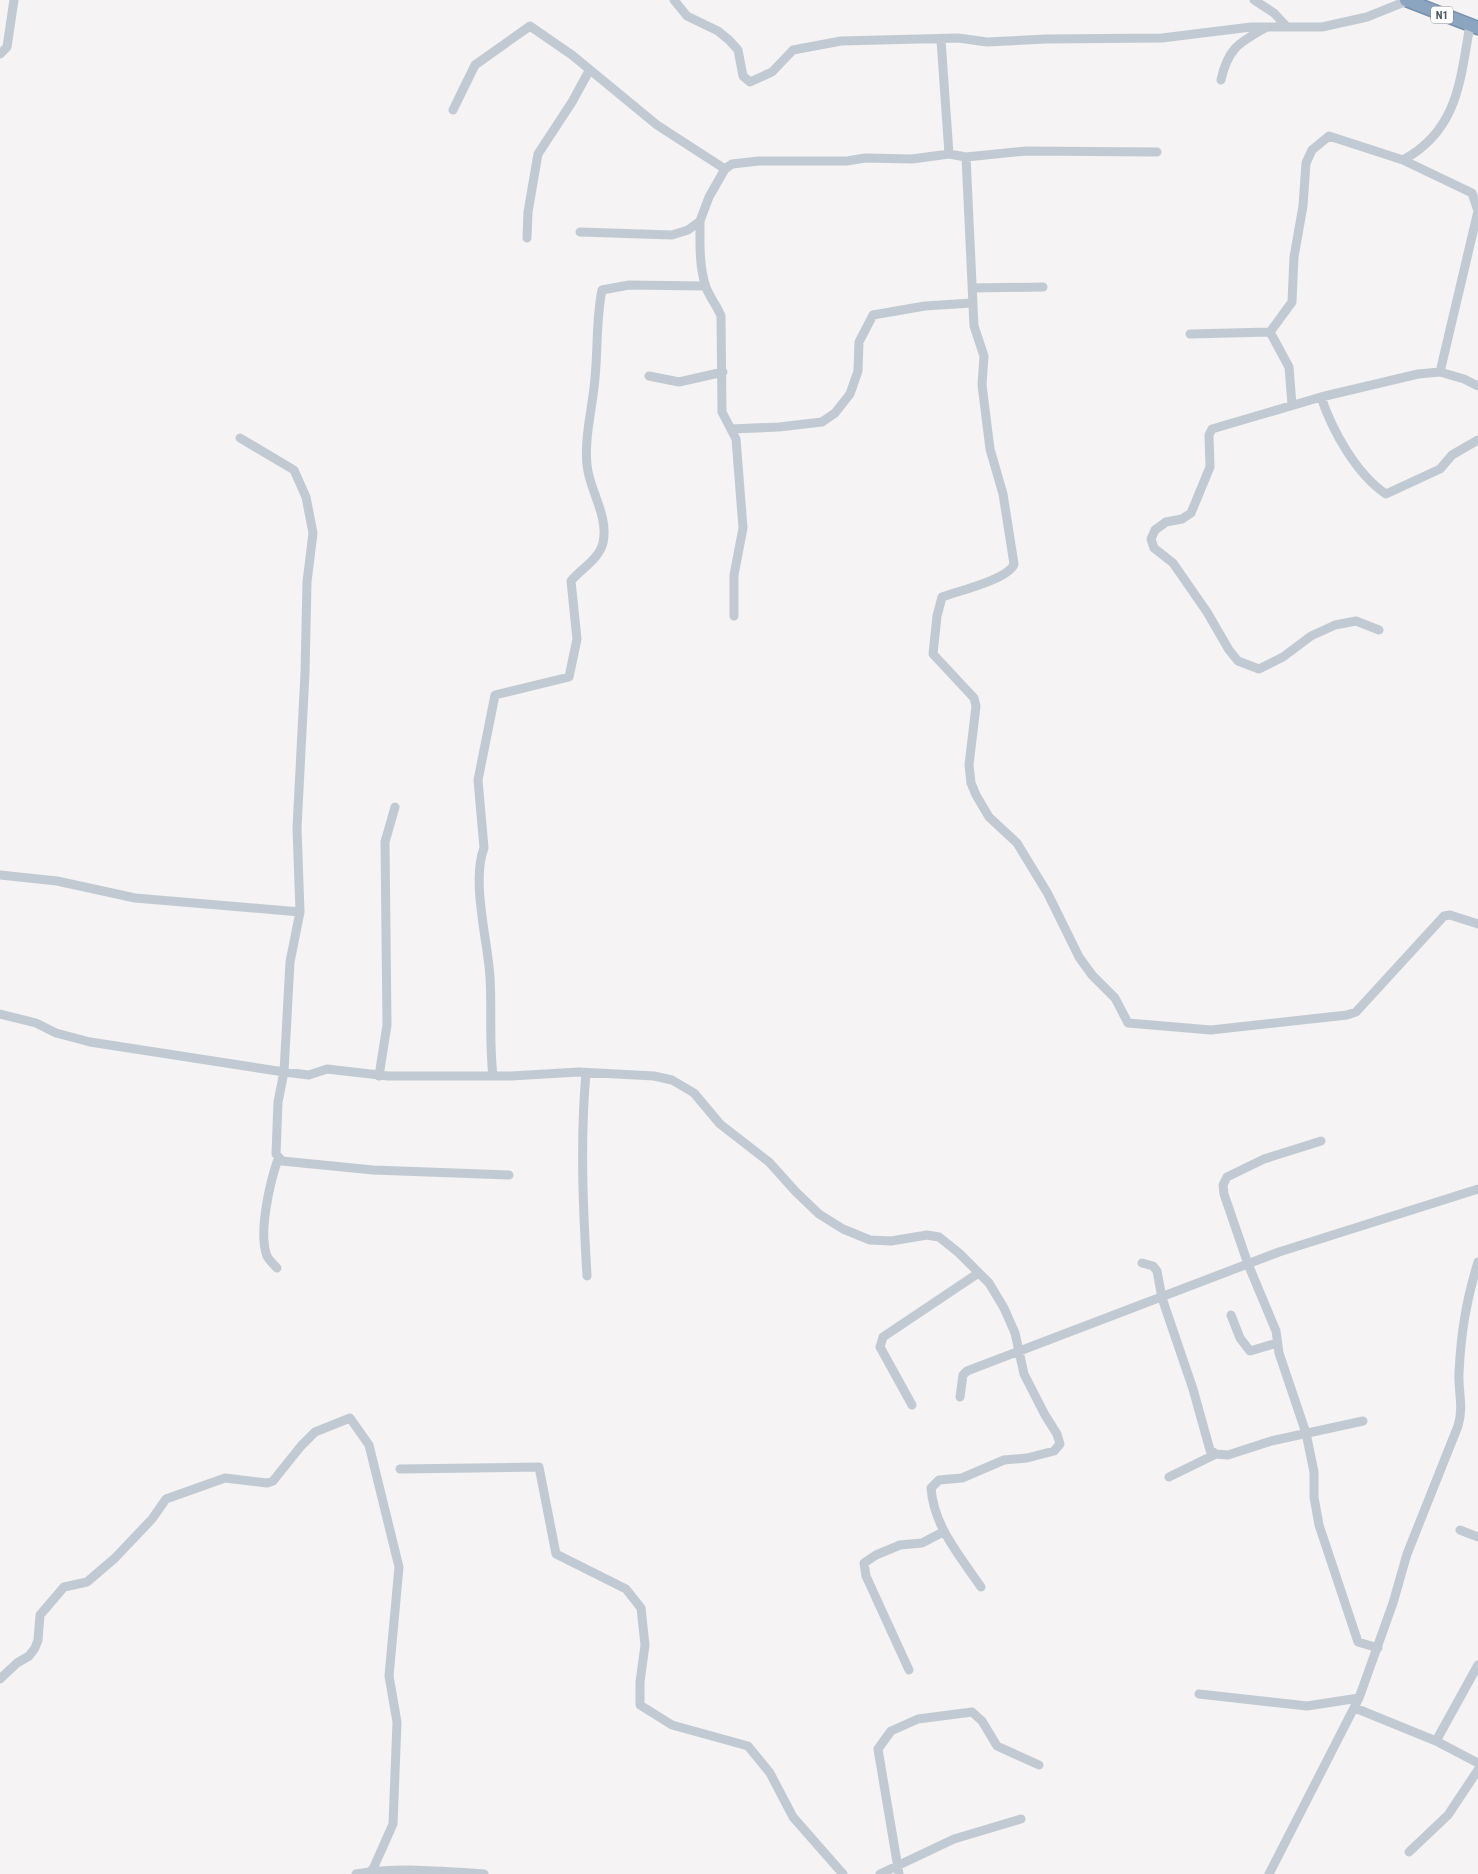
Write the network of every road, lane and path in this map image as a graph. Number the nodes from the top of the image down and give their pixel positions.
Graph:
1 (14, 0) edge
2 (674, 0) edge
3 (1254, 0) edge
4 (1408, 0) edge
5 (1266, 27) junction
6 (1287, 27) junction
7 (1474, 27) edge
8 (941, 40) junction
9 (0, 54) edge
10 (589, 70) junction
11 (1221, 80) dead end
12 (453, 110) dead end
13 (1157, 152) dead end
14 (949, 154) junction
15 (966, 157) junction
16 (1403, 160) junction
17 (725, 170) junction
18 (700, 221) junction
19 (580, 232) dead end
20 (527, 238) dead end
21 (705, 286) junction
22 (1043, 287) dead end
23 (972, 288) junction
24 (972, 303) junction
25 (1270, 332) junction
26 (1190, 334) dead end
27 (723, 372) junction
28 (1440, 372) junction
29 (648, 376) dead end
30 (1478, 386) edge
31 (1321, 397) junction
32 (1292, 405) junction
33 (731, 429) junction
34 (240, 438) dead end
35 (1478, 440) edge
36 (734, 616) dead end
37 (1379, 630) dead end
38 (395, 807) dead end
39 (0, 875) edge
40 (300, 912) junction
41 (1478, 924) edge
42 (0, 1014) edge
43 (284, 1072) junction
44 (586, 1074) junction
45 (379, 1076) junction
46 (493, 1076) junction
47 (1321, 1141) dead end
48 (278, 1159) junction
49 (509, 1175) dead end
50 (1478, 1190) edge
51 (1142, 1262) dead end
52 (1478, 1262) edge
53 (1248, 1264) junction
54 (277, 1268) dead end
55 (978, 1274) junction
56 (587, 1276) dead end
57 (1162, 1298) junction
58 (1231, 1315) dead end
59 (1277, 1343) junction
60 (1020, 1351) junction
61 (960, 1397) dead end
62 (912, 1405) dead end
63 (1363, 1421) dead end
64 (1306, 1433) junction
65 (1216, 1454) junction
66 (400, 1469) dead end
67 (1169, 1477) dead end
68 (1460, 1530) dead end
69 (943, 1532) junction
70 (1478, 1538) edge
71 (982, 1586) dead end
72 (1378, 1648) junction
73 (1478, 1666) edge
74 (910, 1670) dead end
75 (0, 1679) edge
76 (1468, 1687) junction
77 (1478, 1690) edge
78 (1200, 1694) dead end
79 (1359, 1698) junction
80 (1355, 1708) junction
81 (1436, 1741) junction
82 (1478, 1763) edge
83 (1039, 1765) dead end
84 (1478, 1770) edge
85 (1021, 1819) dead end
86 (1409, 1852) dead end
87 (898, 1870) edge
88 (368, 1873) edge
89 (356, 1874) edge
90 (484, 1874) edge
91 (843, 1874) edge
92 (880, 1874) edge
93 (1269, 1874) edge

1 - 9 street
2 - 8 street
3 - 6 street
4 - 6 street
4 - 7 highway, N1
5 - 6 street
5 - 8 street
5 - 11 street
7 - 16 street
8 - 14 street
10 - 12 street
10 - 17 street
10 - 20 street
13 - 15 street
14 - 15 street
14 - 17 street
15 - 23 street
16 - 25 street
16 - 28 street
17 - 18 street
18 - 19 street
18 - 21 street
21 - 27 street
21 - 46 street
22 - 23 street
23 - 24 street
24 - 33 street
24 - 41 street
25 - 26 street
25 - 32 street
27 - 29 street
27 - 33 street
28 - 30 street
28 - 31 street
31 - 32 street
31 - 35 street
32 - 37 street
33 - 36 street
34 - 40 street
38 - 45 street
39 - 40 street
40 - 43 street
42 - 43 street
43 - 45 street
43 - 48 street
44 - 46 street
44 - 55 street
44 - 56 street
45 - 46 street
47 - 53 street
48 - 49 street
48 - 54 street
50 - 53 street
51 - 57 street
52 - 72 street
53 - 57 street
53 - 59 street
55 - 60 street
55 - 62 street
57 - 60 street
57 - 65 street
58 - 59 street
59 - 64 street
60 - 61 street
60 - 69 street
63 - 64 street
64 - 65 street
64 - 72 street
65 - 67 street
66 - 91 street
68 - 70 street
69 - 71 street
69 - 74 street
72 - 79 street
73 - 76 street
75 - 88 street
76 - 77 street
76 - 81 street
78 - 79 street
79 - 80 street
80 - 81 street
80 - 93 street
81 - 82 street
83 - 87 street
84 - 86 street
85 - 87 street
87 - 92 street
88 - 89 street
88 - 90 street

